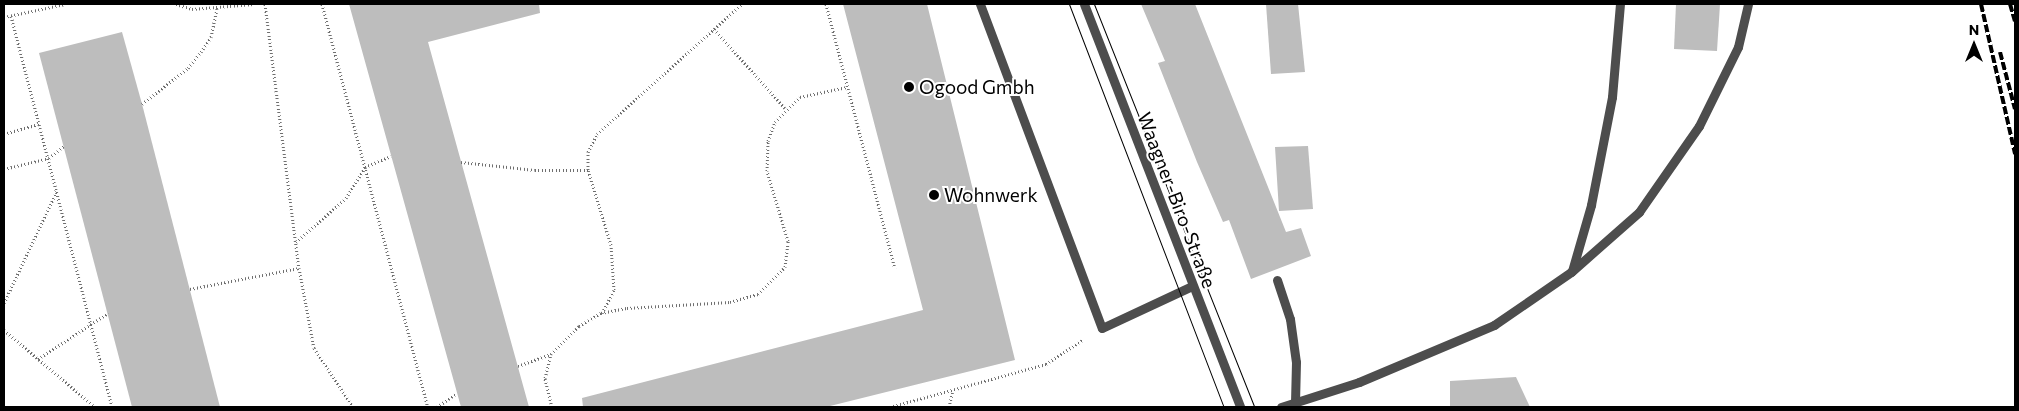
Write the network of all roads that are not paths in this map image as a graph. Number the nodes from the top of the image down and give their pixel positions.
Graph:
1 (980, 4) edge
2 (1084, 4) edge
3 (1620, 4) edge
4 (1748, 4) edge
5 (1571, 272) junction
6 (1277, 280) dead end
7 (1192, 286) junction
8 (1295, 403) junction
9 (1240, 407) edge
10 (1281, 407) edge

1 - 7 street
2 - 7 street, Waagner-Biro-Straße
3 - 5 street
4 - 5 street
5 - 8 street
6 - 8 street
7 - 9 street, Waagner-Biro-Straße
8 - 10 street

